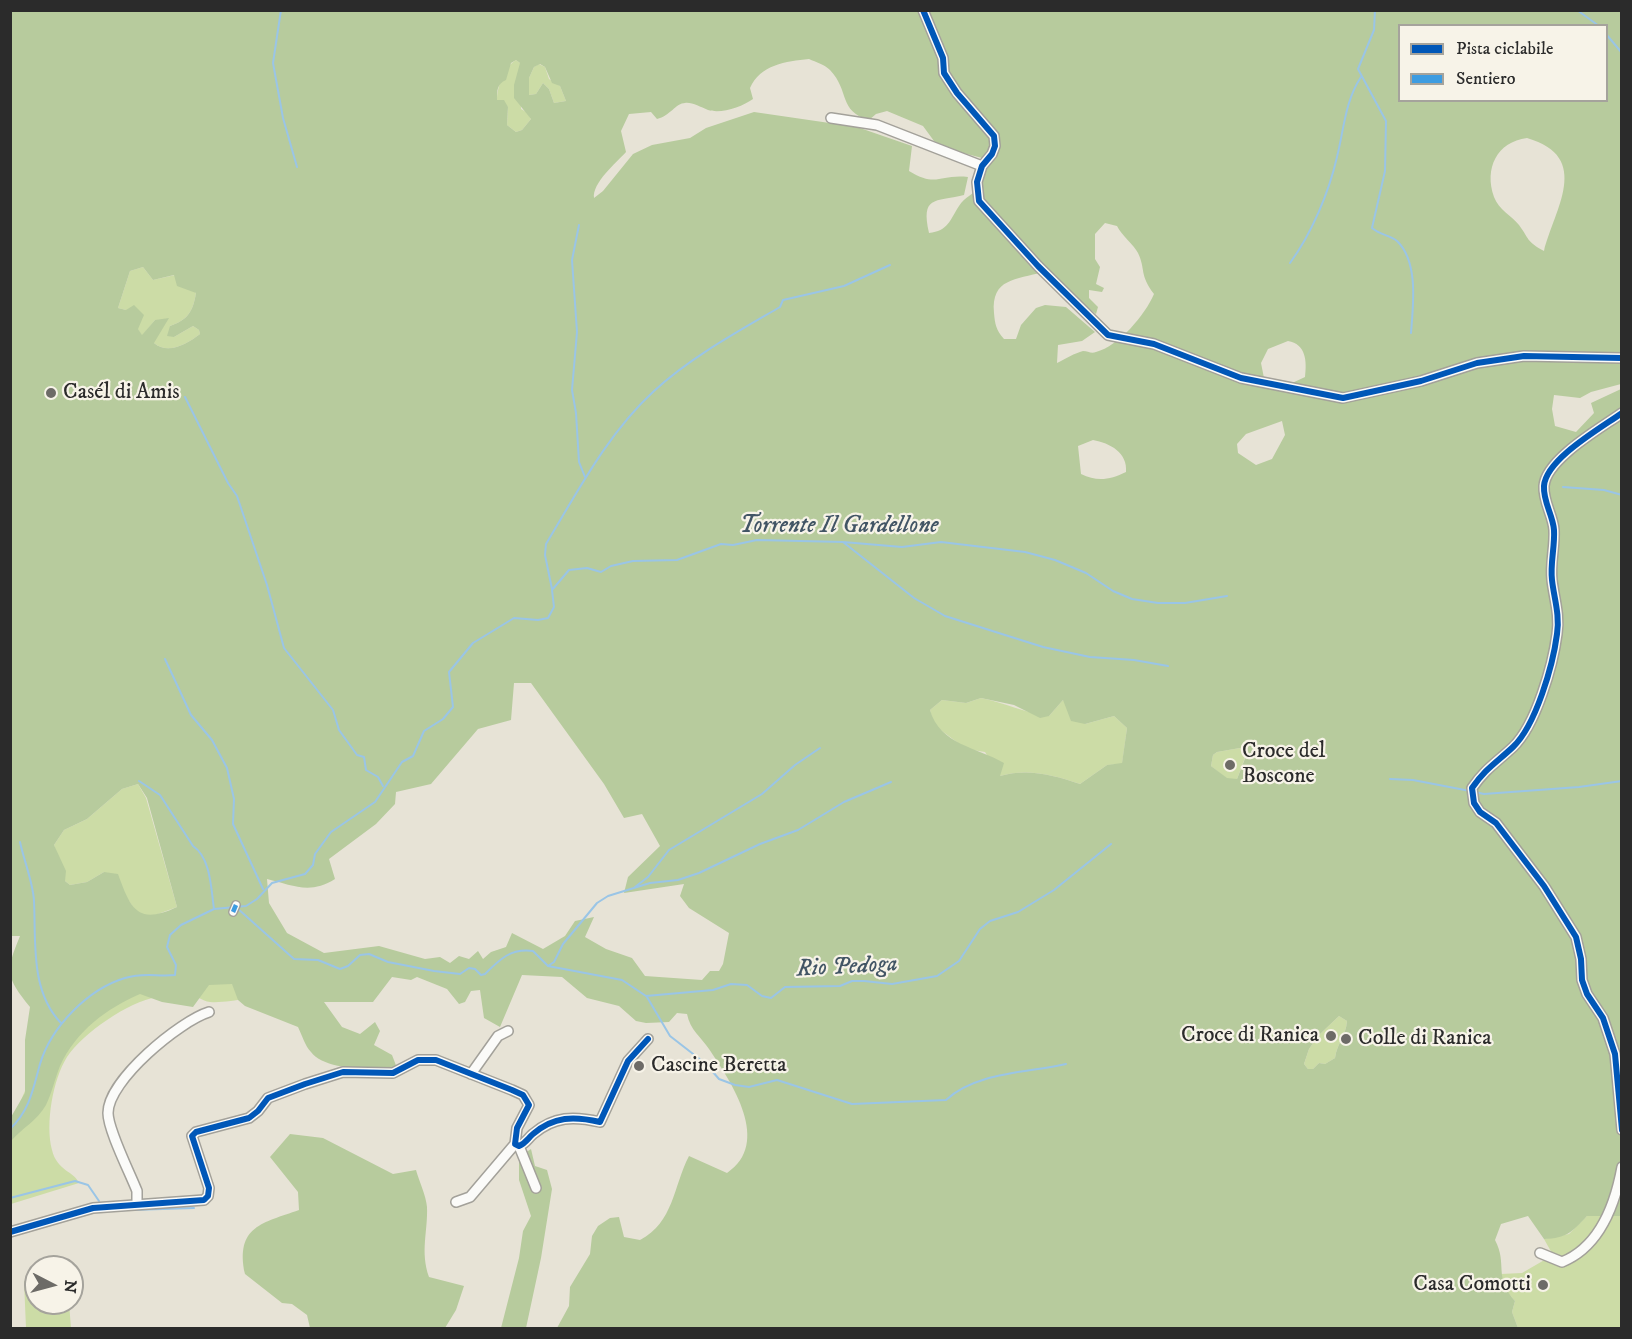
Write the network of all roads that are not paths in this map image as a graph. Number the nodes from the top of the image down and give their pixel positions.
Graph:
1 (922, 10) edge
2 (831, 118) dead end
3 (982, 166) junction
4 (1622, 358) edge
5 (1622, 413) edge
6 (209, 1012) dead end
7 (508, 1031) dead end
8 (648, 1039) dead end
9 (471, 1074) junction
10 (1622, 1130) edge
11 (517, 1145) junction
12 (1622, 1167) edge
13 (536, 1188) dead end
14 (456, 1202) dead end
15 (137, 1204) junction
16 (10, 1232) edge
17 (1540, 1253) dead end

1 - 3 street
2 - 3 street
3 - 4 street
5 - 10 street
6 - 15 street
7 - 9 street
8 - 11 street
9 - 11 street
9 - 15 street
11 - 13 street
11 - 14 street
12 - 17 street
15 - 16 street

